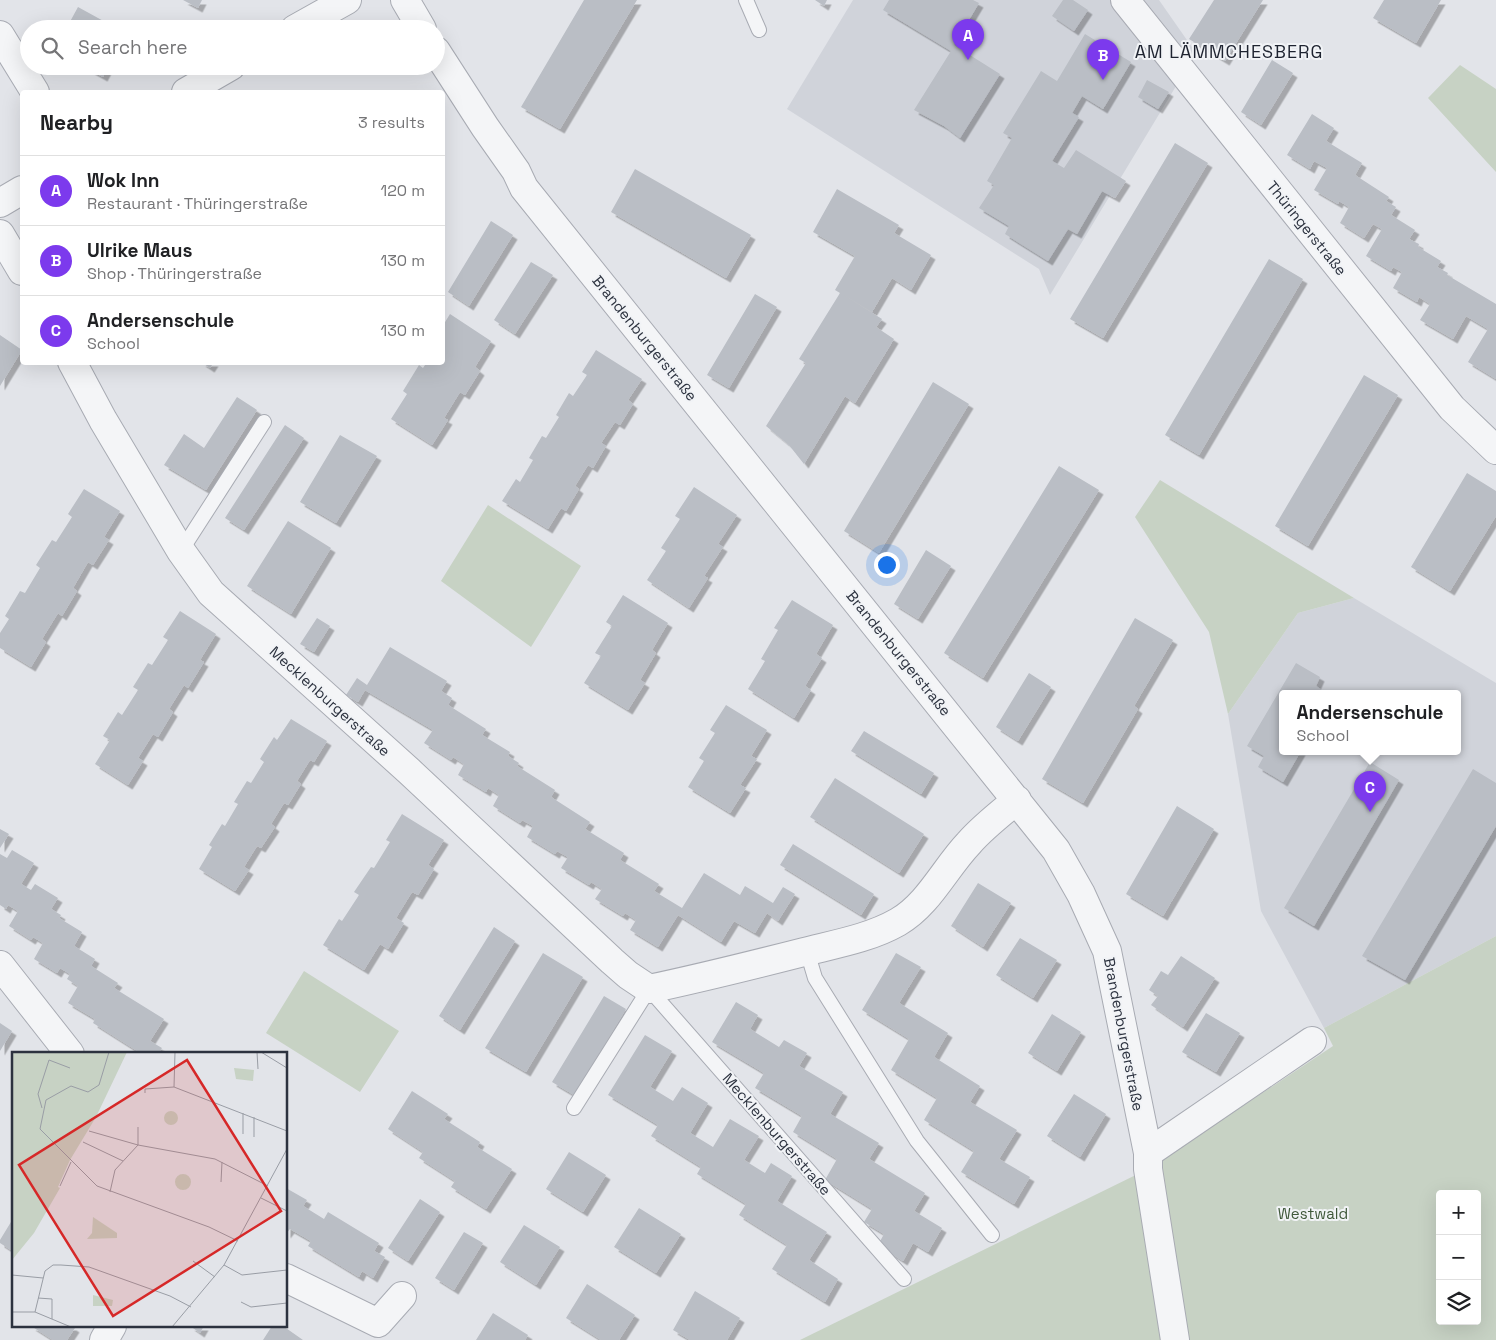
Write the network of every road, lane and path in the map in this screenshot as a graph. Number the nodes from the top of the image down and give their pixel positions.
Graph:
1 (347, 0) edge
2 (405, 0) edge
3 (746, 0) edge
4 (1125, 0) edge
5 (311, 20) edge
6 (417, 20) edge
7 (759, 30) dead end
8 (0, 35) edge
9 (445, 65) edge
10 (20, 68) edge
11 (25, 75) edge
12 (215, 75) edge
13 (34, 90) edge
14 (189, 90) edge
15 (20, 191) edge
16 (0, 203) edge
17 (0, 234) edge
18 (20, 268) edge
19 (74, 365) edge
20 (264, 422) dead end
21 (1496, 450) edge
22 (181, 551) junction
23 (1017, 800) junction
24 (806, 951) junction
25 (0, 965) edge
26 (649, 989) junction
27 (1312, 1041) dead end
28 (68, 1052) edge
29 (574, 1108) dead end
30 (1148, 1153) junction
31 (992, 1235) dead end
32 (288, 1279) edge
33 (904, 1279) dead end
34 (402, 1296) dead end
35 (111, 1328) edge
36 (104, 1340) edge
37 (1175, 1340) edge

1 - 5 street
2 - 6 street
3 - 7 lane
4 - 21 street, Thüringerstraße
8 - 10 street
9 - 23 street, Brandenburgerstraße
11 - 13 street
12 - 14 street
15 - 16 street
17 - 18 street
19 - 22 street, Mecklenburgerstraße
20 - 22 lane
22 - 26 street, Mecklenburgerstraße
23 - 24 street
23 - 30 street, Brandenburgerstraße
24 - 26 street
24 - 31 lane
25 - 28 street
26 - 29 lane
26 - 33 lane, Mecklenburgerstraße
27 - 30 street
30 - 37 street, Brandenburgerstraße
32 - 34 street
35 - 36 street

